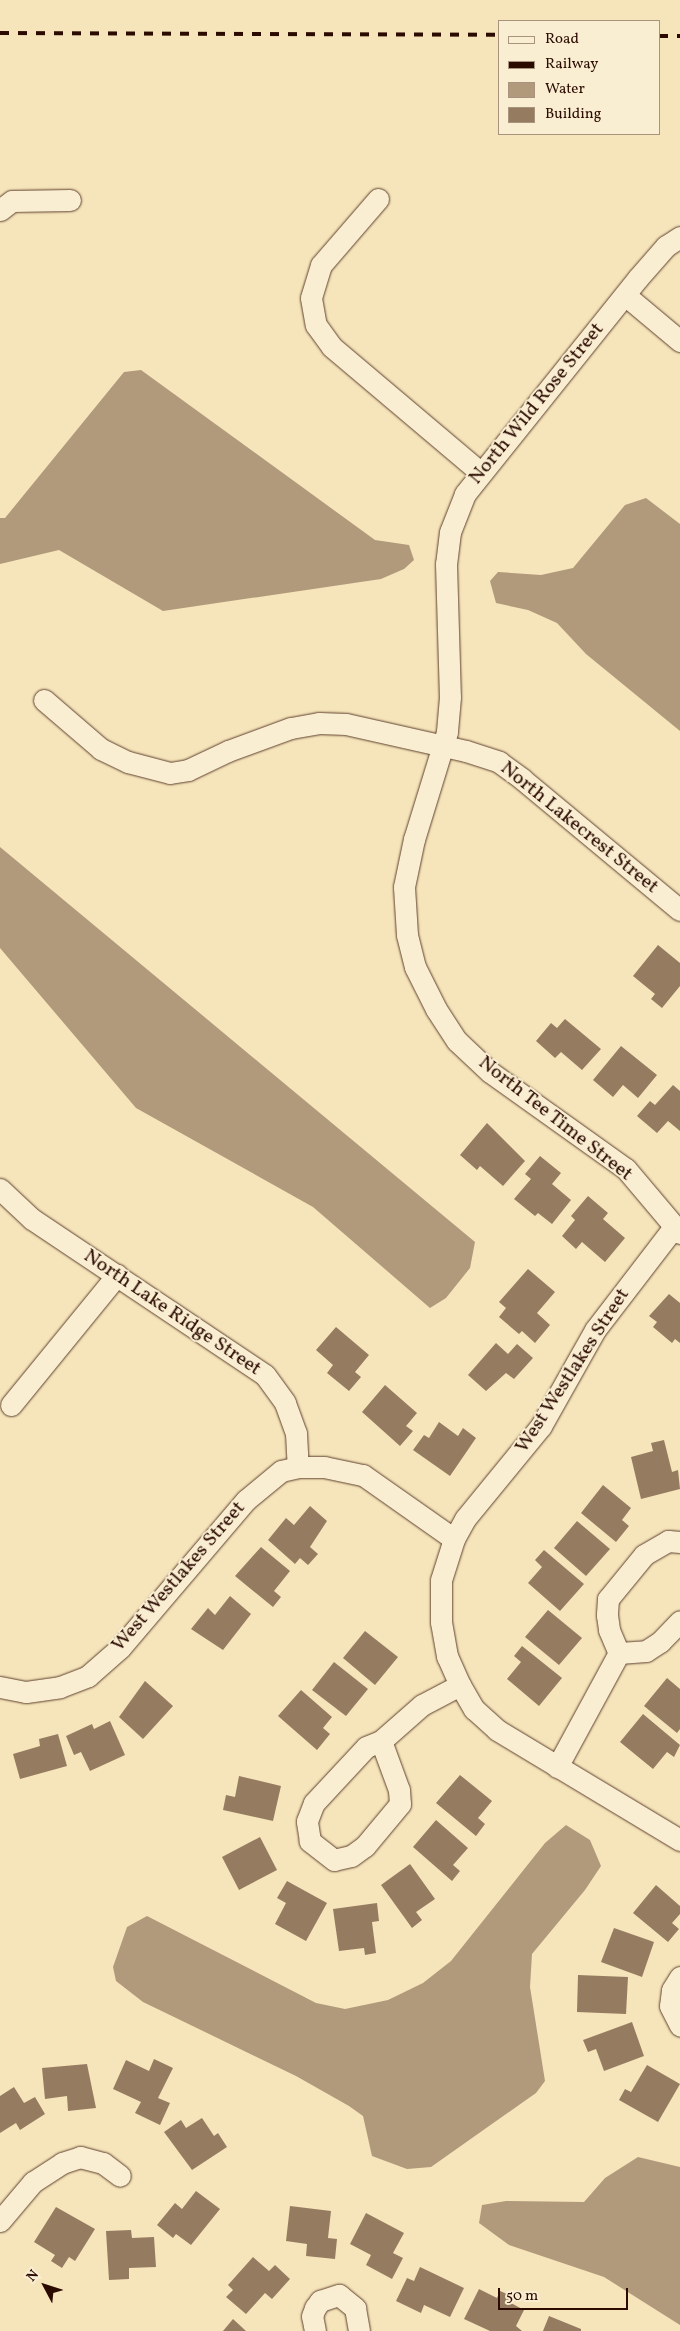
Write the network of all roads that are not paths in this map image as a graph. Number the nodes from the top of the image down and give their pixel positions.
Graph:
1 (378, 199) dead end
2 (70, 200) dead end
3 (0, 210) edge
4 (680, 238) edge
5 (625, 295) junction
6 (680, 341) edge
7 (480, 472) junction
8 (44, 700) dead end
9 (445, 744) junction
10 (680, 910) edge
11 (0, 1189) edge
12 (677, 1230) edge
13 (116, 1275) junction
14 (11, 1405) dead end
15 (298, 1466) junction
16 (454, 1539) junction
17 (680, 1542) edge
18 (680, 1621) edge
19 (619, 1653) junction
20 (460, 1685) junction
21 (0, 1688) edge
22 (381, 1741) junction
23 (557, 1767) junction
24 (680, 1840) edge
25 (680, 1977) edge
26 (680, 2026) edge
27 (120, 2176) dead end
28 (0, 2221) edge
29 (315, 2331) edge
30 (359, 2331) edge

1 - 7 street
2 - 3 street
4 - 5 street, North Wild Rose Street
5 - 6 street
5 - 7 street, North Wild Rose Street
7 - 9 street, North Wild Rose Street
8 - 9 street, North Lakecrest Street
9 - 10 street, North Lakecrest Street
9 - 12 street, North Tee Time Street
11 - 13 street, North Lake Ridge Street
12 - 16 street, West Westlakes Street
13 - 14 street
13 - 15 street, North Lake Ridge Street
15 - 16 street
15 - 21 street, West Westlakes Street
16 - 20 street
17 - 19 street
18 - 19 street
19 - 23 street
20 - 22 street
20 - 23 street
22 - 22 street
23 - 24 street
25 - 26 street
27 - 28 street
29 - 30 street

